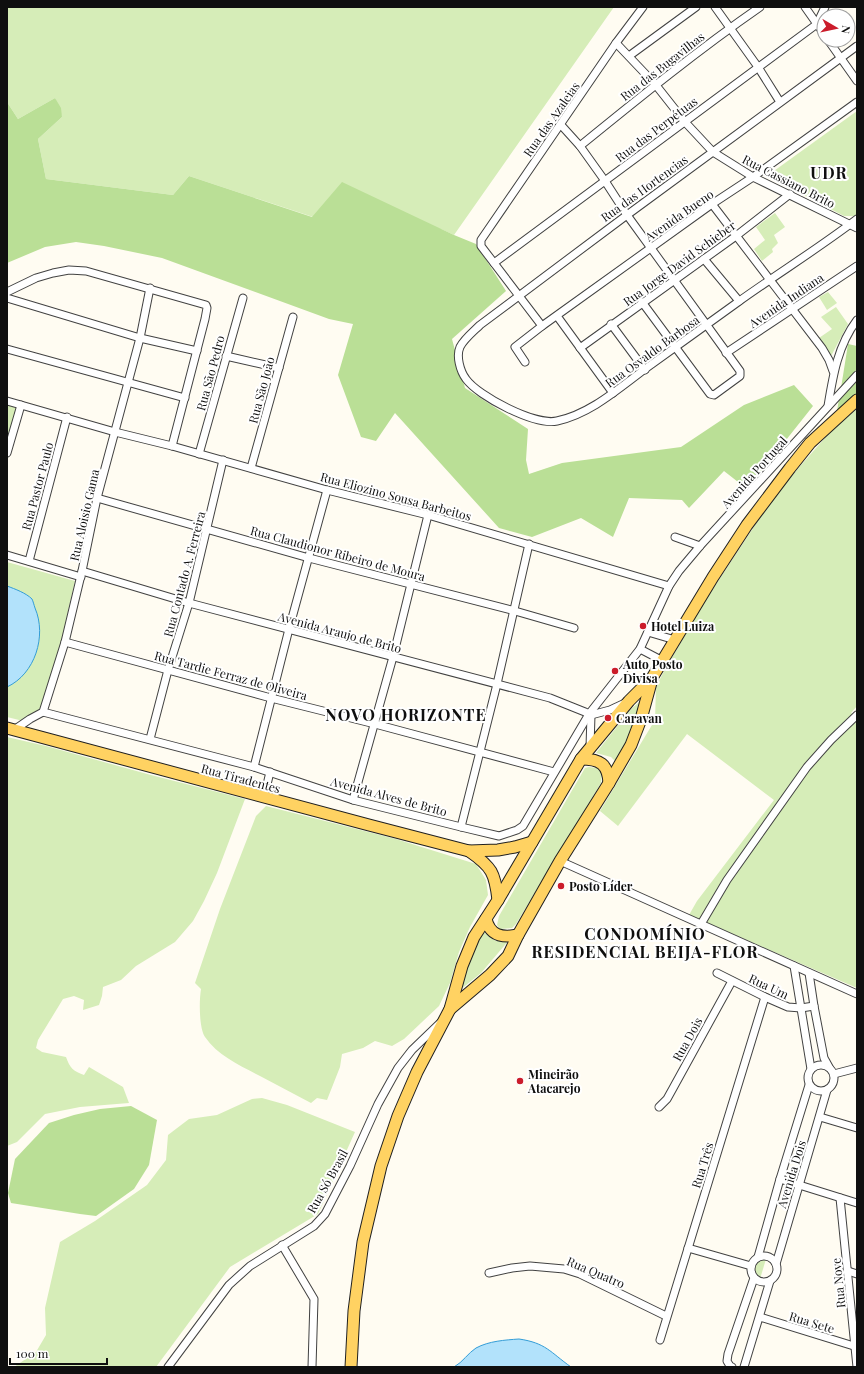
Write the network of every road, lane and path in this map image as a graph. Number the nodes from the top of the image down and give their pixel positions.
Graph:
1 (643, 7) edge
2 (696, 7) edge
3 (715, 7) edge
4 (760, 7) edge
5 (805, 7) edge
6 (816, 23) edge
7 (816, 25) edge
8 (730, 28) junction
9 (616, 43) junction
10 (857, 46) edge
11 (834, 48) edge
12 (629, 56) junction
13 (841, 58) junction
14 (758, 67) junction
15 (857, 81) edge
16 (655, 84) junction
17 (780, 102) junction
18 (857, 102) edge
19 (685, 122) junction
20 (561, 125) junction
21 (580, 146) junction
22 (713, 152) junction
23 (754, 177) junction
24 (605, 181) junction
25 (790, 194) junction
26 (712, 204) junction
27 (626, 215) junction
28 (857, 219) edge
29 (854, 226) edge
30 (736, 236) junction
31 (651, 248) junction
32 (704, 259) junction
33 (494, 263) junction
34 (857, 266) edge
35 (674, 279) junction
36 (770, 279) junction
37 (150, 288) junction
38 (7, 292) edge
39 (518, 296) junction
40 (7, 298) edge
41 (243, 298) dead end
42 (739, 301) junction
43 (642, 302) junction
44 (792, 310) junction
45 (557, 316) junction
46 (293, 317) dead end
47 (857, 320) edge
48 (611, 324) junction
49 (707, 325) junction
50 (542, 326) junction
51 (140, 338) junction
52 (580, 348) junction
53 (675, 348) junction
54 (7, 349) edge
55 (197, 351) junction
56 (726, 353) junction
57 (226, 356) junction
58 (459, 359) joint
59 (525, 362) dead end
60 (278, 368) junction
61 (644, 370) junction
62 (833, 371) junction
63 (857, 375) edge
64 (128, 382) junction
65 (613, 393) junction
66 (185, 398) junction
67 (857, 400) edge
68 (7, 401) edge
69 (21, 405) junction
70 (828, 406) junction
71 (67, 417) junction
72 (115, 432) junction
73 (172, 446) junction
74 (7, 453) edge
75 (200, 454) junction
76 (223, 460) junction
77 (251, 468) junction
78 (327, 490) junction
79 (97, 498) junction
80 (428, 515) junction
81 (208, 529) junction
82 (675, 537) dead end
83 (530, 544) junction
84 (700, 546) junction
85 (7, 555) edge
86 (309, 558) junction
87 (29, 561) junction
88 (82, 574) junction
89 (412, 585) junction
90 (669, 586) junction
91 (189, 603) junction
92 (515, 611) junction
93 (574, 628) dead end
94 (289, 629) junction
95 (648, 632) junction
96 (675, 640) junction
97 (65, 642) junction
98 (640, 649) junction
99 (393, 657) junction
100 (663, 661) junction
101 (168, 670) junction
102 (652, 678) junction
103 (497, 684) junction
104 (272, 698) junction
105 (629, 701) junction
106 (43, 712) junction
107 (590, 715) junction
108 (857, 715) edge
109 (375, 724) junction
110 (10, 729) edge
111 (150, 739) junction
112 (590, 747) junction
113 (481, 752) junction
114 (581, 759) junction
115 (254, 767) junction
116 (270, 772) junction
117 (554, 772) junction
118 (609, 783) junction
119 (264, 797) junction
120 (352, 800) junction
121 (461, 827) junction
122 (532, 842) junction
123 (469, 851) junction
124 (560, 861) junction
125 (498, 900) junction
126 (486, 919) junction
127 (701, 924) junction
128 (518, 934) junction
129 (794, 966) junction
130 (717, 973) dead end
131 (809, 973) junction
132 (732, 981) junction
133 (857, 994) edge
134 (765, 997) junction
135 (814, 1006) junction
136 (801, 1008) junction
137 (448, 1014) junction
138 (857, 1068) edge
139 (811, 1070) junction
140 (831, 1070) junction
141 (809, 1085) junction
142 (827, 1090) junction
143 (659, 1107) dead end
144 (820, 1117) junction
145 (857, 1128) edge
146 (780, 1179) junction
147 (799, 1185) junction
148 (840, 1198) junction
149 (857, 1203) edge
150 (282, 1245) junction
151 (688, 1248) junction
152 (758, 1256) junction
153 (776, 1264) junction
154 (750, 1266) junction
155 (848, 1271) junction
156 (489, 1273) dead end
157 (857, 1274) edge
158 (754, 1278) junction
159 (770, 1281) junction
160 (666, 1316) junction
161 (760, 1317) junction
162 (660, 1340) dead end
163 (856, 1347) edge
164 (168, 1367) edge
165 (312, 1367) edge
166 (351, 1367) edge
167 (732, 1367) edge
168 (744, 1367) edge
169 (857, 1367) edge

1 - 9 street, Rua das Azaleias
2 - 12 street
3 - 8 street
4 - 8 street, Rua das Bugavilhas
5 - 6 street
7 - 14 street, Rua das Perpétuas
8 - 14 street
8 - 16 street, Rua das Bugavilhas
9 - 12 street, Rua Cassiano Brito
9 - 20 street, Rua das Azaleias
10 - 13 street, Rua das Hortencias
11 - 13 street
12 - 16 street, Rua Cassiano Brito
13 - 15 street
13 - 17 street, Rua das Hortencias
14 - 17 street
14 - 19 street, Rua das Perpétuas
16 - 19 street, Rua Cassiano Brito
16 - 21 street, Rua das Bugavilhas
17 - 22 street, Rua das Hortencias
18 - 23 street, Avenida Bueno
19 - 22 street, Rua Cassiano Brito
19 - 24 street, Rua das Perpétuas
20 - 21 street
20 - 33 street, Rua das Azaleias
21 - 24 street
22 - 23 street, Rua Cassiano Brito
22 - 27 street, Rua das Hortencias
23 - 25 street, Rua Cassiano Brito
23 - 26 street, Avenida Bueno
24 - 27 street
24 - 33 street, Rua das Perpétuas
25 - 29 street, Rua Cassiano Brito
25 - 30 street, Rua Jorge David Schieber
26 - 30 street
26 - 31 street, Avenida Bueno
27 - 31 street
27 - 39 street, Rua das Hortencias
28 - 29 street, Rua Osvaldo Barbosa
29 - 36 street, Rua Osvaldo Barbosa
30 - 32 street, Rua Jorge David Schieber
30 - 36 street
31 - 35 street
31 - 45 street, Avenida Bueno
32 - 35 street, Rua Jorge David Schieber
32 - 42 street
33 - 39 street
34 - 44 street, Avenida Indiana
35 - 43 street, Rua Jorge David Schieber
35 - 49 street
36 - 42 street, Rua Osvaldo Barbosa
36 - 44 street
37 - 38 street
37 - 51 street, Rua Aloisio Gama
37 - 55 street
39 - 50 street
39 - 58 street, Rua das Hortencias
40 - 51 street
41 - 57 street, Rua São Pedro
42 - 49 street, Rua Osvaldo Barbosa
43 - 48 street, Rua Jorge David Schieber
43 - 53 street
44 - 56 street, Avenida Indiana
44 - 62 street
45 - 50 street, Avenida Bueno
45 - 52 street
46 - 60 street, Rua São João
47 - 62 street
48 - 52 street, Rua Jorge David Schieber
48 - 61 street
49 - 53 street, Rua Osvaldo Barbosa
49 - 56 street
50 - 59 street, Avenida Bueno
51 - 55 street
51 - 64 street, Rua Aloisio Gama
52 - 65 street
53 - 56 street
53 - 61 street, Rua Osvaldo Barbosa
54 - 64 street
55 - 66 street
57 - 60 street
57 - 75 street, Rua São Pedro
58 - 65 street, Rua Osvaldo Barbosa
60 - 77 street, Rua São João
61 - 65 street, Rua Osvaldo Barbosa
62 - 70 street
63 - 70 street, Avenida Portugal
64 - 66 street
64 - 72 street, Rua Aloisio Gama
66 - 73 street
67 - 96 main road
68 - 69 street, Rua Eliozino Sousa Barbeitos
69 - 71 street, Rua Eliozino Sousa Barbeitos
69 - 74 street
70 - 84 street, Avenida Portugal
71 - 72 street, Rua Eliozino Sousa Barbeitos
71 - 87 street, Rua Pastor Paulo
72 - 73 street, Rua Eliozino Sousa Barbeitos
72 - 79 street, Rua Aloisio Gama
73 - 75 street, Rua Eliozino Sousa Barbeitos
75 - 76 street, Rua Eliozino Sousa Barbeitos
76 - 77 street, Rua Eliozino Sousa Barbeitos
76 - 81 street, Rua Contado A. Ferreira
77 - 78 street, Rua Eliozino Sousa Barbeitos
78 - 80 street, Rua Eliozino Sousa Barbeitos
78 - 86 street
79 - 81 street, Rua Claudionor Ribeiro de Moura
79 - 88 street, Rua Aloisio Gama
80 - 83 street, Rua Eliozino Sousa Barbeitos
80 - 89 street
81 - 86 street, Rua Claudionor Ribeiro de Moura
81 - 91 street, Rua Contado A. Ferreira
82 - 84 street
83 - 90 street, Rua Eliozino Sousa Barbeitos
83 - 92 street
84 - 90 street, Avenida Portugal
85 - 87 street, Avenida Araujo de Brito
86 - 89 street, Rua Claudionor Ribeiro de Moura
86 - 94 street
87 - 88 street, Avenida Araujo de Brito
88 - 91 street, Avenida Araujo de Brito
88 - 97 street, Rua Aloisio Gama
89 - 92 street, Rua Claudionor Ribeiro de Moura
89 - 99 street
90 - 95 street, Avenida Alves de Brito
91 - 94 street, Avenida Araujo de Brito
91 - 101 street, Rua Contado A. Ferreira
92 - 93 street, Rua Claudionor Ribeiro de Moura
92 - 103 street
94 - 99 street, Avenida Araujo de Brito
94 - 104 street
95 - 96 street
95 - 98 street, Avenida Alves de Brito
96 - 100 main road
97 - 101 street, Rua Tardie Ferraz de Oliveira
97 - 106 street, Rua Aloisio Gama
98 - 100 street
98 - 107 street, Avenida Alves de Brito
99 - 103 street, Avenida Araujo de Brito
99 - 109 street
100 - 102 main road
101 - 104 street, Rua Tardie Ferraz de Oliveira
101 - 111 street, Rua Contado A. Ferreira
102 - 105 main road
102 - 118 main road
103 - 107 street, Avenida Araujo de Brito
103 - 113 street
104 - 109 street, Rua Tardie Ferraz de Oliveira
104 - 115 street
105 - 107 street
105 - 112 main road
106 - 110 street
106 - 111 street, Avenida Alves de Brito
107 - 112 street
107 - 117 street, Avenida Alves de Brito
108 - 127 street
109 - 113 street, Rua Tardie Ferraz de Oliveira
109 - 120 street
110 - 119 main road, Rua Tiradentes
111 - 115 street, Avenida Alves de Brito
112 - 114 main road
113 - 117 street, Rua Tardie Ferraz de Oliveira
113 - 121 street
114 - 118 main road
114 - 122 main road
115 - 116 street, Avenida Alves de Brito
116 - 119 street
116 - 120 street, Avenida Alves de Brito
117 - 121 street, Avenida Alves de Brito
118 - 124 main road
119 - 123 main road, Rua Tiradentes
120 - 121 street, Avenida Alves de Brito
122 - 123 main road, Rua Tiradentes
122 - 125 main road
123 - 125 main road, Rua Tiradentes
124 - 127 street
124 - 128 main road
125 - 126 main road
126 - 128 main road
126 - 137 main road
127 - 129 street
128 - 137 main road
129 - 131 street
129 - 136 street, Avenida Dois
130 - 132 street, Rua Um
131 - 133 street
131 - 135 street
132 - 134 street, Rua Um
132 - 143 street, Rua Dois
134 - 136 street, Rua Um
134 - 151 street, Rua Três
135 - 136 street, Rua Um
135 - 140 street
136 - 139 street, Avenida Dois
137 - 150 street, Rua Só Brasil
137 - 166 main road
138 - 140 street
139 - 140 street
139 - 141 street, Avenida Dois
140 - 142 street, Avenida Dois
141 - 142 street
141 - 146 street, Avenida Dois
142 - 144 street, Avenida Dois
144 - 145 street
144 - 147 street, Avenida Dois
146 - 147 street
146 - 152 street, Avenida Dois
147 - 148 street
147 - 153 street, Avenida Dois
148 - 149 street
148 - 155 street, Rua Nove
150 - 164 street, Rua Só Brasil
150 - 165 street
151 - 154 street
151 - 160 street, Rua Três
152 - 153 street
152 - 154 street, Avenida Dois
153 - 159 street, Avenida Dois
154 - 158 street
155 - 157 street
155 - 163 street, Rua Nove
156 - 160 street, Rua Quatro
158 - 159 street
158 - 167 street
159 - 161 street, Avenida Dois
160 - 162 street, Rua Três
161 - 163 street, Rua Sete
161 - 168 street, Avenida Dois
163 - 169 street, Rua Nove

